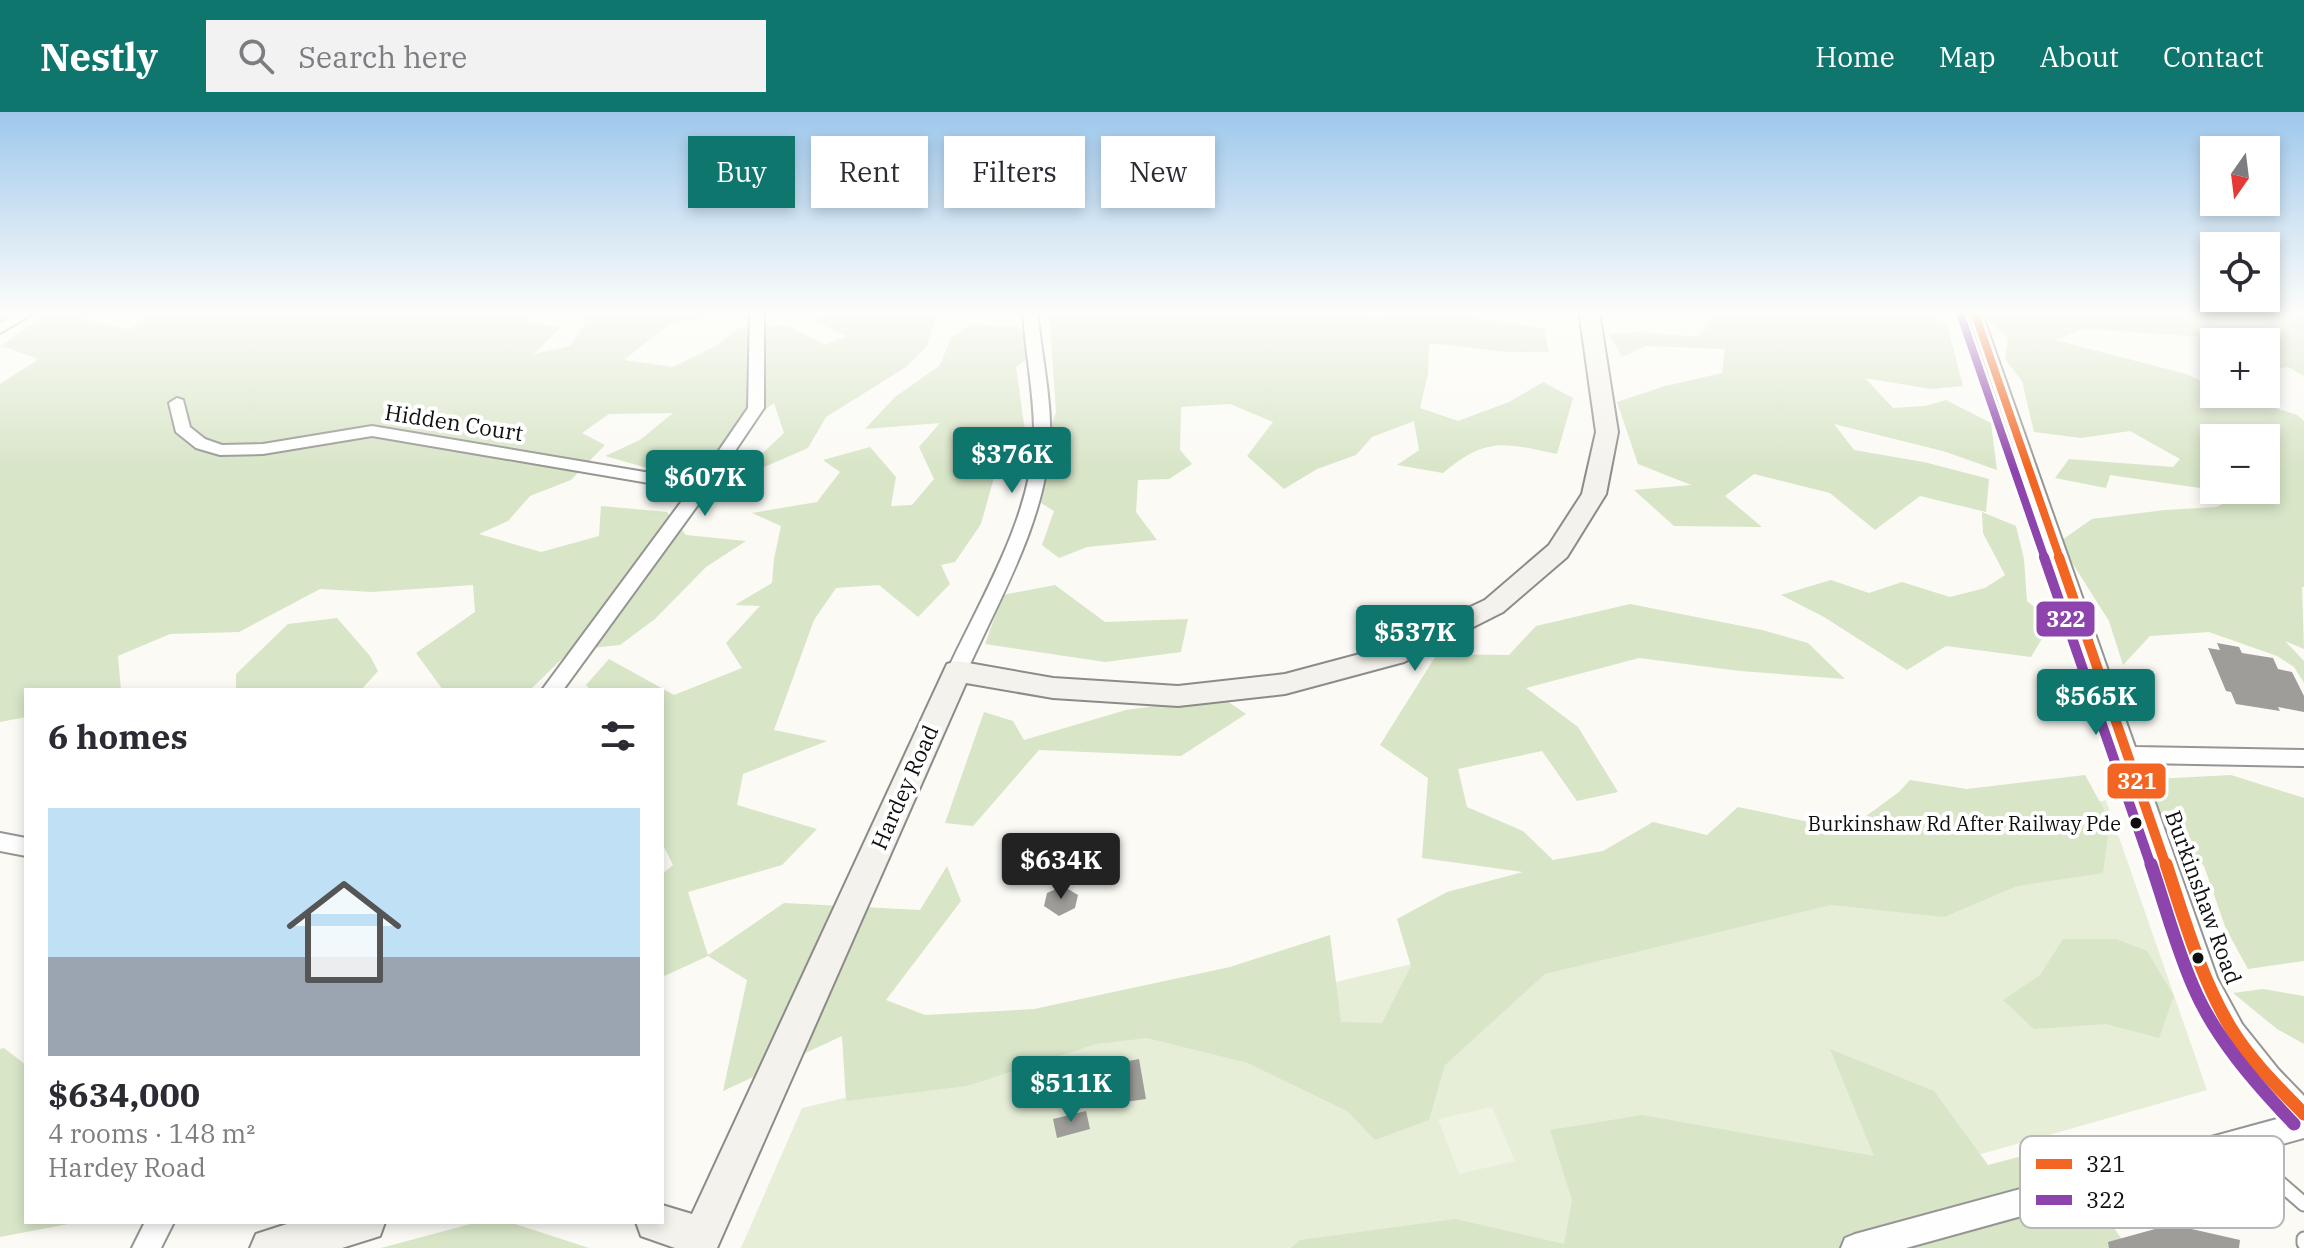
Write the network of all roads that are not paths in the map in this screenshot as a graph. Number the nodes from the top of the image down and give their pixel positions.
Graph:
1 (756, 364) edge
2 (1035, 364) edge
3 (1597, 364) edge
4 (1992, 364) edge
5 (177, 403) dead end
6 (702, 487) junction
7 (957, 671) junction
8 (553, 688) edge
9 (2126, 755) junction
10 (2304, 758) edge
11 (0, 842) edge
12 (24, 847) edge
13 (2304, 1114) edge
14 (2304, 1125) edge
15 (2267, 1136) edge
16 (2284, 1187) edge
17 (2020, 1203) edge
18 (2304, 1204) edge
19 (159, 1224) edge
20 (359, 1224) edge
21 (659, 1224) edge
22 (699, 1242) edge
23 (146, 1248) edge
24 (270, 1248) edge
25 (1855, 1248) edge

1 - 6 street
2 - 7 street, Hardey Road
3 - 7 street
4 - 9 street, Burkinshaw Road
5 - 6 street, Hidden Court
6 - 8 street
7 - 22 street, Hardey Road
9 - 10 street
9 - 13 street, Burkinshaw Road
11 - 12 street
14 - 15 street
16 - 18 lane
17 - 25 street
19 - 23 street
20 - 24 street
21 - 22 street

